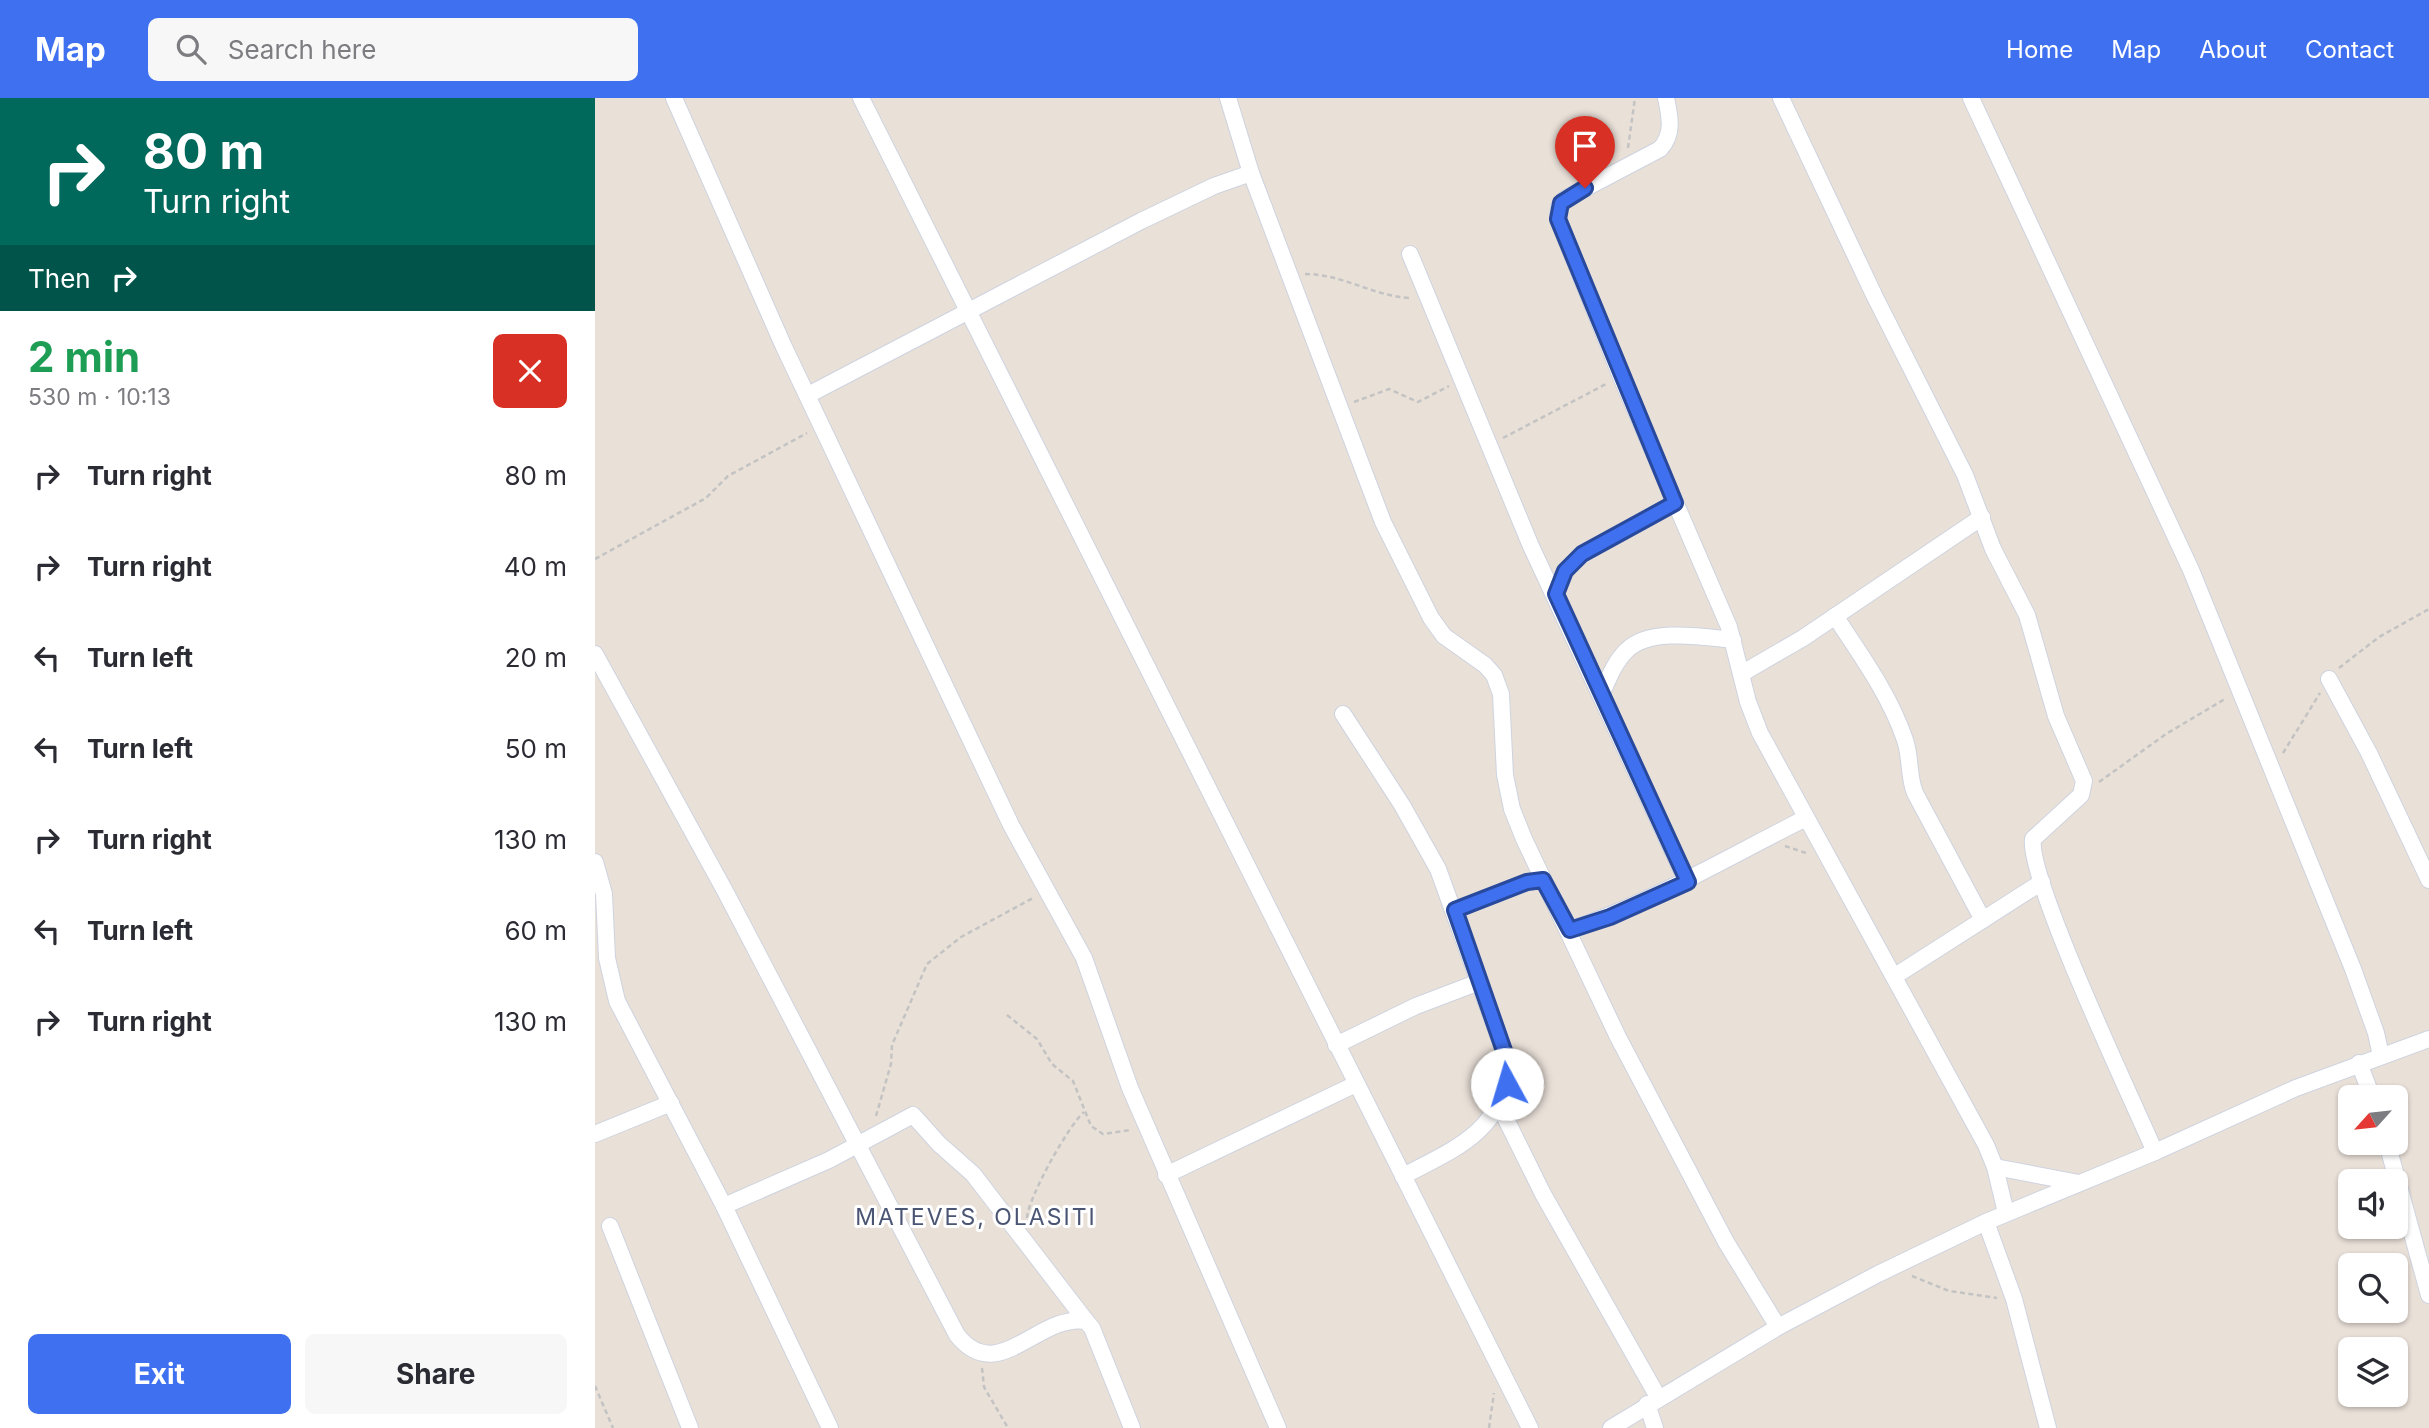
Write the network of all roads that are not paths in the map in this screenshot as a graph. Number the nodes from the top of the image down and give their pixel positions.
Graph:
1 (674, 98) edge
2 (861, 98) edge
3 (1228, 98) edge
4 (1666, 98) edge
5 (1781, 98) edge
6 (1971, 98) edge
7 (1251, 173) junction
8 (1410, 254) dead end
9 (968, 312) junction
10 (808, 394) junction
11 (1675, 503) junction
12 (1982, 517) junction
13 (1556, 594) junction
14 (1835, 616) junction
15 (1733, 640) junction
16 (595, 654) edge
17 (1741, 674) junction
18 (2329, 679) dead end
19 (1601, 695) junction
20 (1343, 714) dead end
21 (1806, 818) junction
22 (595, 862) edge
23 (1543, 880) junction
24 (2429, 880) edge
25 (1688, 882) junction
26 (2042, 882) junction
27 (1455, 910) junction
28 (1983, 920) junction
29 (1570, 930) junction
30 (1895, 976) junction
31 (1479, 982) junction
32 (2429, 1039) edge
33 (1336, 1045) junction
34 (2381, 1056) junction
35 (2359, 1063) junction
36 (1356, 1084) junction
37 (2367, 1085) edge
38 (671, 1103) junction
39 (1499, 1105) junction
40 (595, 1134) edge
41 (864, 1140) junction
42 (2155, 1152) junction
43 (2390, 1155) edge
44 (1995, 1167) junction
45 (1166, 1175) junction
46 (1403, 1176) junction
47 (2079, 1183) junction
48 (724, 1206) junction
49 (2006, 1213) junction
50 (1986, 1222) junction
51 (610, 1226) dead end
52 (2429, 1295) edge
53 (1086, 1321) junction
54 (1778, 1327) junction
55 (1653, 1401) junction
56 (690, 1428) edge
57 (830, 1428) edge
58 (1132, 1428) edge
59 (1278, 1428) edge
60 (1531, 1428) edge
61 (1611, 1428) edge
62 (1655, 1428) edge
63 (2048, 1428) edge

1 - 10 street
2 - 9 street
3 - 7 street
4 - 11 street
5 - 12 street
6 - 34 street
7 - 9 street
7 - 23 street
8 - 13 street
9 - 10 street
9 - 33 street
10 - 45 street
11 - 13 street
11 - 15 street
12 - 14 street
12 - 26 street
13 - 19 street
14 - 17 street
14 - 28 street
15 - 17 street
15 - 19 street
16 - 41 street
17 - 21 street
18 - 24 street
19 - 25 street
20 - 27 street
21 - 25 street
21 - 30 street
22 - 38 street
23 - 27 street
23 - 29 street
25 - 29 street
26 - 28 street
26 - 42 street
27 - 31 street
28 - 30 street
29 - 54 street
30 - 44 street
31 - 33 street
31 - 39 street
32 - 34 street
33 - 36 street
34 - 35 street
35 - 37 street
35 - 42 street
36 - 45 street
36 - 46 street
38 - 40 street
38 - 48 street
39 - 46 street
39 - 55 street
41 - 48 street
41 - 53 street
41 - 53 street
42 - 47 street
43 - 52 street
44 - 47 street
44 - 49 street
45 - 59 street
46 - 60 street
47 - 49 street
48 - 57 street
49 - 50 street
50 - 54 street
50 - 63 street
51 - 56 street
53 - 58 street
54 - 55 street
55 - 61 street
55 - 62 street

